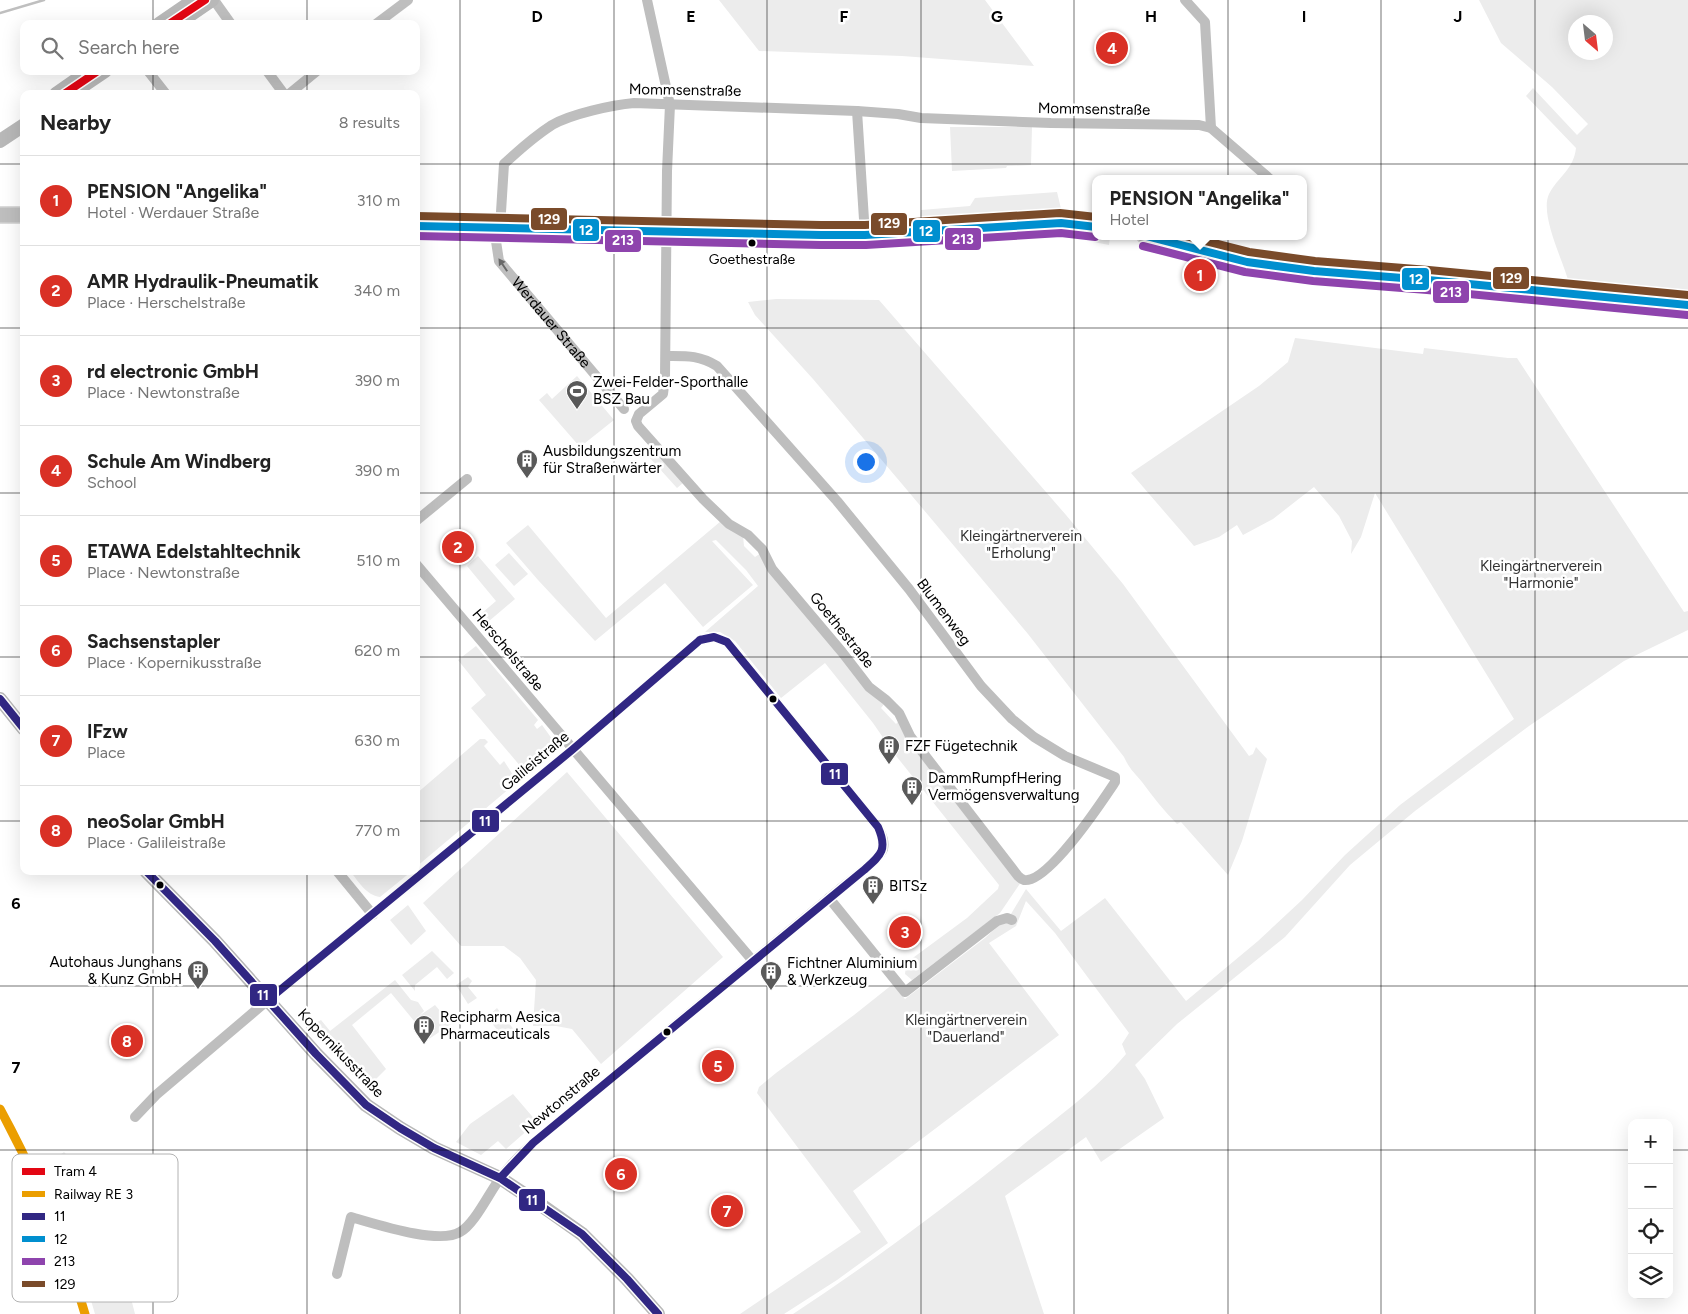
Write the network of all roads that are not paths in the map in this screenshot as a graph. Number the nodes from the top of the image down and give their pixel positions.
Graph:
1 (194, 0) edge
2 (213, 0) edge
3 (408, 0) edge
4 (647, 0) edge
5 (1185, 0) edge
6 (165, 20) edge
7 (183, 20) edge
8 (228, 20) edge
9 (381, 20) edge
10 (84, 75) edge
11 (99, 75) edge
12 (151, 75) edge
13 (270, 75) edge
14 (313, 75) edge
15 (62, 90) edge
16 (77, 90) edge
17 (163, 90) edge
18 (281, 90) edge
19 (294, 90) edge
20 (670, 105) junction
21 (857, 111) junction
22 (20, 118) edge
23 (20, 128) edge
24 (1211, 128) junction
25 (0, 131) edge
26 (0, 141) edge
27 (1265, 175) edge
28 (0, 214) edge
29 (20, 216) edge
30 (420, 226) edge
31 (1092, 227) edge
32 (497, 228) junction
33 (667, 233) junction
34 (865, 235) junction
35 (1161, 240) edge
36 (1688, 305) edge
37 (666, 356) junction
38 (624, 409) dead end
39 (467, 478) dead end
40 (420, 518) edge
41 (420, 569) edge
42 (700, 640) joint
43 (0, 699) edge
44 (20, 724) edge
45 (572, 750) junction
46 (150, 875) edge
47 (340, 875) edge
48 (1024, 880) joint
49 (829, 898) junction
50 (373, 914) junction
51 (1012, 920) dead end
52 (752, 961) junction
53 (268, 1000) junction
54 (135, 1117) dead end
55 (500, 1178) junction
56 (337, 1274) dead end
57 (658, 1314) edge

1 - 6 street
2 - 7 street
2 - 8 street
3 - 9 street
4 - 20 street, Goethestraße
5 - 24 street
10 - 15 street
11 - 16 street
12 - 17 street
13 - 18 street
14 - 19 street
20 - 21 street, Mommsenstraße
20 - 32 street, Mommsenstraße
20 - 33 street, Goethestraße
21 - 24 street, Mommsenstraße
21 - 34 street
22 - 25 street
23 - 26 street
24 - 27 street
28 - 29 main road
30 - 32 main road
31 - 34 main road
32 - 33 main road
38 -> 32 street, Werdauer Straße
33 - 34 main road
33 - 37 street, Goethestraße
35 - 36 main road
37 - 48 street, Goethestraße
37 - 48 street, Blumenweg
39 - 40 street
41 - 45 street, Herschelstraße
42 - 45 street, Galileistraße
42 - 49 street, Newtonstraße
43 - 44 street
45 - 50 street, Galileistraße
45 - 52 street, Herschelstraße
46 - 53 street, Kopernikusstraße
47 - 50 street
49 - 51 street
49 - 52 street, Newtonstraße
50 - 53 street, Galileistraße
52 - 55 street, Newtonstraße
53 - 54 street, Galileistraße
53 - 55 street, Kopernikusstraße
55 - 56 street, Newtonstraße
55 - 57 street, Kopernikusstraße

